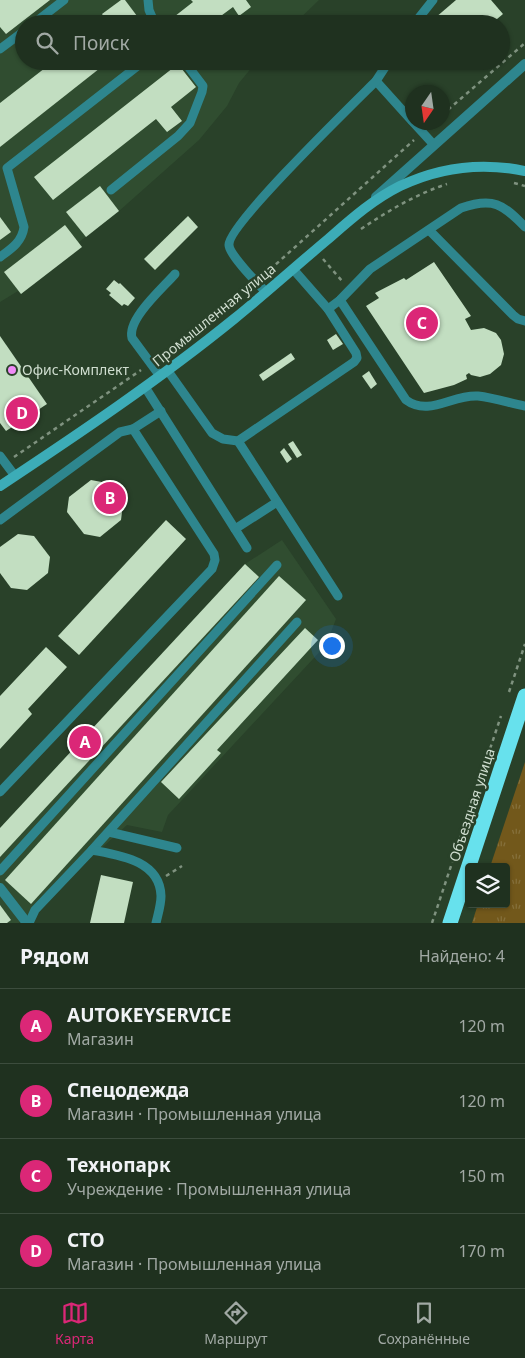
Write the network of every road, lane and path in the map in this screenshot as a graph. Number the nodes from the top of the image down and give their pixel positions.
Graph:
1 (64, 0) edge
2 (148, 0) edge
3 (433, 0) edge
4 (45, 15) edge
5 (151, 15) edge
6 (421, 15) edge
7 (15, 37) edge
8 (525, 43) edge
9 (0, 49) edge
10 (510, 56) edge
11 (525, 64) edge
12 (132, 70) edge
13 (191, 70) edge
14 (383, 70) edge
15 (494, 70) edge
16 (376, 81) junction
17 (450, 108) edge
18 (405, 113) edge
19 (420, 130) edge
20 (423, 133) junction
21 (434, 145) junction
22 (3, 170) edge
23 (525, 171) edge
24 (111, 190) dead end
25 (364, 208) junction
26 (525, 227) edge
27 (429, 230) junction
28 (315, 250) junction
29 (0, 258) edge
30 (293, 269) junction
31 (175, 274) dead end
32 (256, 282) junction
33 (350, 291) junction
34 (266, 292) junction
35 (340, 300) junction
36 (328, 309) junction
37 (525, 320) edge
38 (152, 363) junction
39 (164, 373) junction
40 (145, 387) junction
41 (525, 406) edge
42 (161, 411) junction
43 (133, 429) junction
44 (238, 441) junction
45 (3, 460) edge
46 (15, 476) junction
47 (0, 486) edge
48 (277, 502) junction
49 (0, 520) edge
50 (235, 529) junction
51 (247, 548) dead end
52 (277, 565) dead end
53 (338, 596) dead end
54 (297, 622) dead end
55 (525, 644) edge
56 (508, 694) dead end
57 (525, 696) edge
58 (502, 713) dead end
59 (0, 792) edge
60 (109, 832) junction
61 (177, 848) dead end
62 (92, 850) junction
63 (182, 866) dead end
64 (0, 871) edge
65 (157, 882) junction
66 (0, 888) edge
67 (28, 923) edge
68 (156, 923) edge
69 (432, 923) edge
70 (450, 923) edge

1 - 4 lane
2 - 5 lane
3 - 6 lane
7 - 9 lane
8 - 10 path
11 - 21 street, Промышленная улица
12 - 22 lane
13 - 24 lane
14 - 16 lane
15 - 17 path
16 - 18 lane
16 - 32 lane
19 - 20 lane
20 - 21 lane
20 - 32 path
21 - 25 street, Промышленная улица
22 - 29 lane
23 - 25 main road, Промышленная улица
25 - 28 main road, Промышленная улица
26 - 27 lane
27 - 33 lane
27 - 37 lane
28 - 30 main road, Промышленная улица
28 - 33 path
30 - 34 main road, Промышленная улица
30 - 36 lane
31 - 38 lane
32 - 34 lane
32 - 38 path
33 - 35 lane
34 - 39 main road, Промышленная улица
35 - 36 lane
35 - 41 lane
36 - 44 lane
38 - 39 lane
38 - 45 path
39 - 40 main road, Промышленная улица
39 - 44 lane
40 - 42 lane
40 - 46 main road, Промышленная улица
42 - 43 lane
42 - 50 lane
43 - 49 lane
43 - 59 lane
44 - 48 lane
45 - 46 lane
46 - 47 main road, Промышленная улица
48 - 50 lane
48 - 53 lane
50 - 51 lane
52 - 64 lane
54 - 60 lane
55 - 56 path
57 - 70 highway, Объездная улица
58 - 69 path
60 - 61 lane
60 - 62 lane
62 - 65 lane
62 - 67 lane
63 - 65 path
65 - 68 lane
66 - 67 street

